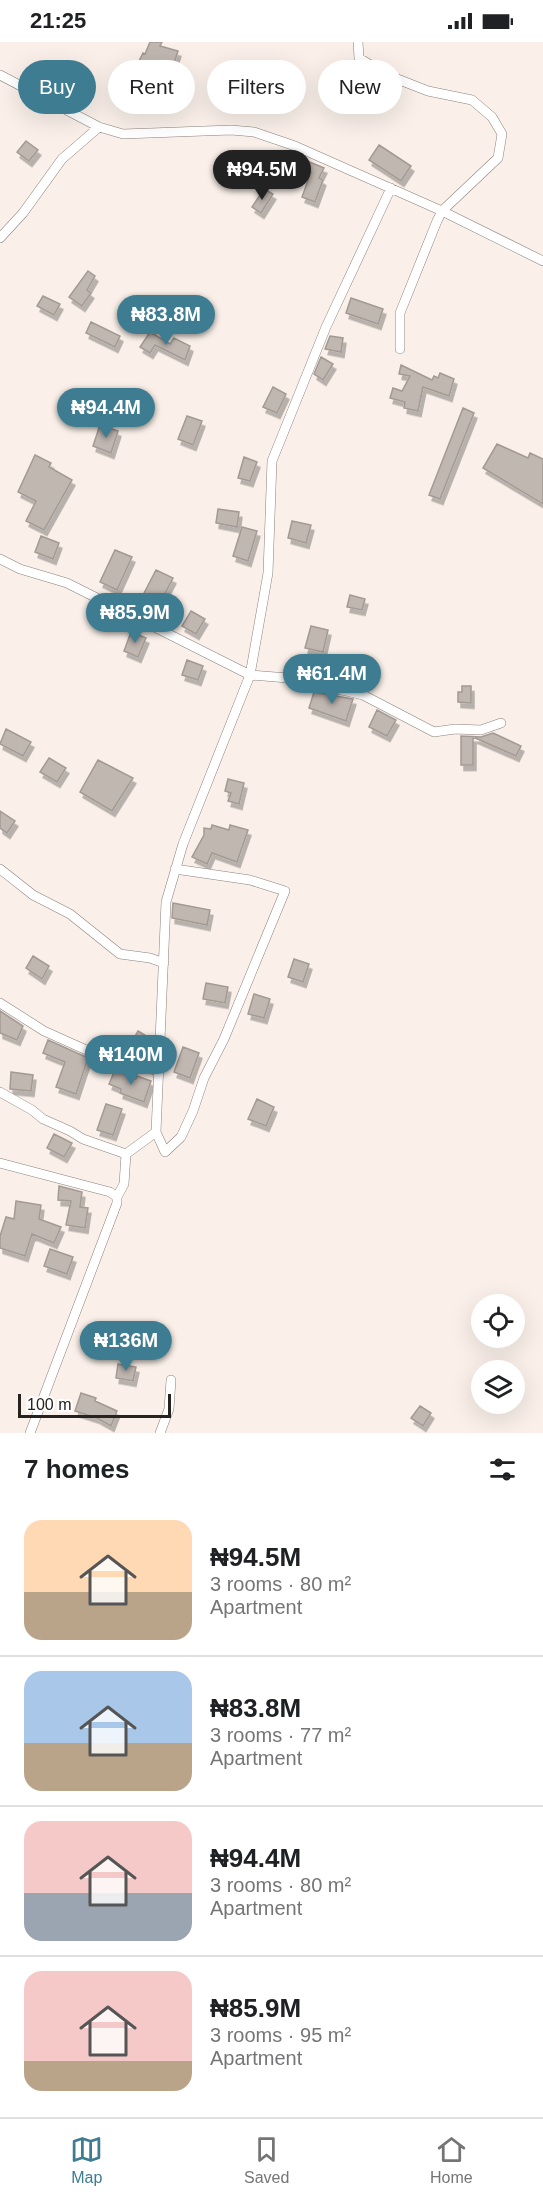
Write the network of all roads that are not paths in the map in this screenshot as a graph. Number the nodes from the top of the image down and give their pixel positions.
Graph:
1 (358, 42) edge
2 (0, 75) edge
3 (99, 127) junction
4 (391, 188) junction
5 (442, 211) junction
6 (0, 238) edge
7 (543, 261) edge
8 (400, 348) dead end
9 (0, 559) edge
10 (250, 675) junction
11 (501, 723) dead end
12 (0, 869) edge
13 (175, 869) junction
14 (164, 963) junction
15 (0, 1003) edge
16 (158, 1071) junction
17 (0, 1092) edge
18 (156, 1132) junction
19 (126, 1154) junction
20 (0, 1162) edge
21 (117, 1197) junction
22 (171, 1380) dead end
23 (30, 1433) edge
24 (160, 1433) edge

1 - 5 street
2 - 3 street
3 - 4 street
3 - 6 street
4 - 5 street
4 - 10 street
5 - 7 street
5 - 8 street
9 - 10 street
10 - 11 street
10 - 13 street
12 - 14 street
13 - 14 street
13 - 18 street
14 - 16 street
15 - 16 street
16 - 18 street
17 - 19 street
18 - 19 street
19 - 21 street
20 - 21 street
21 - 23 street
22 - 24 street

